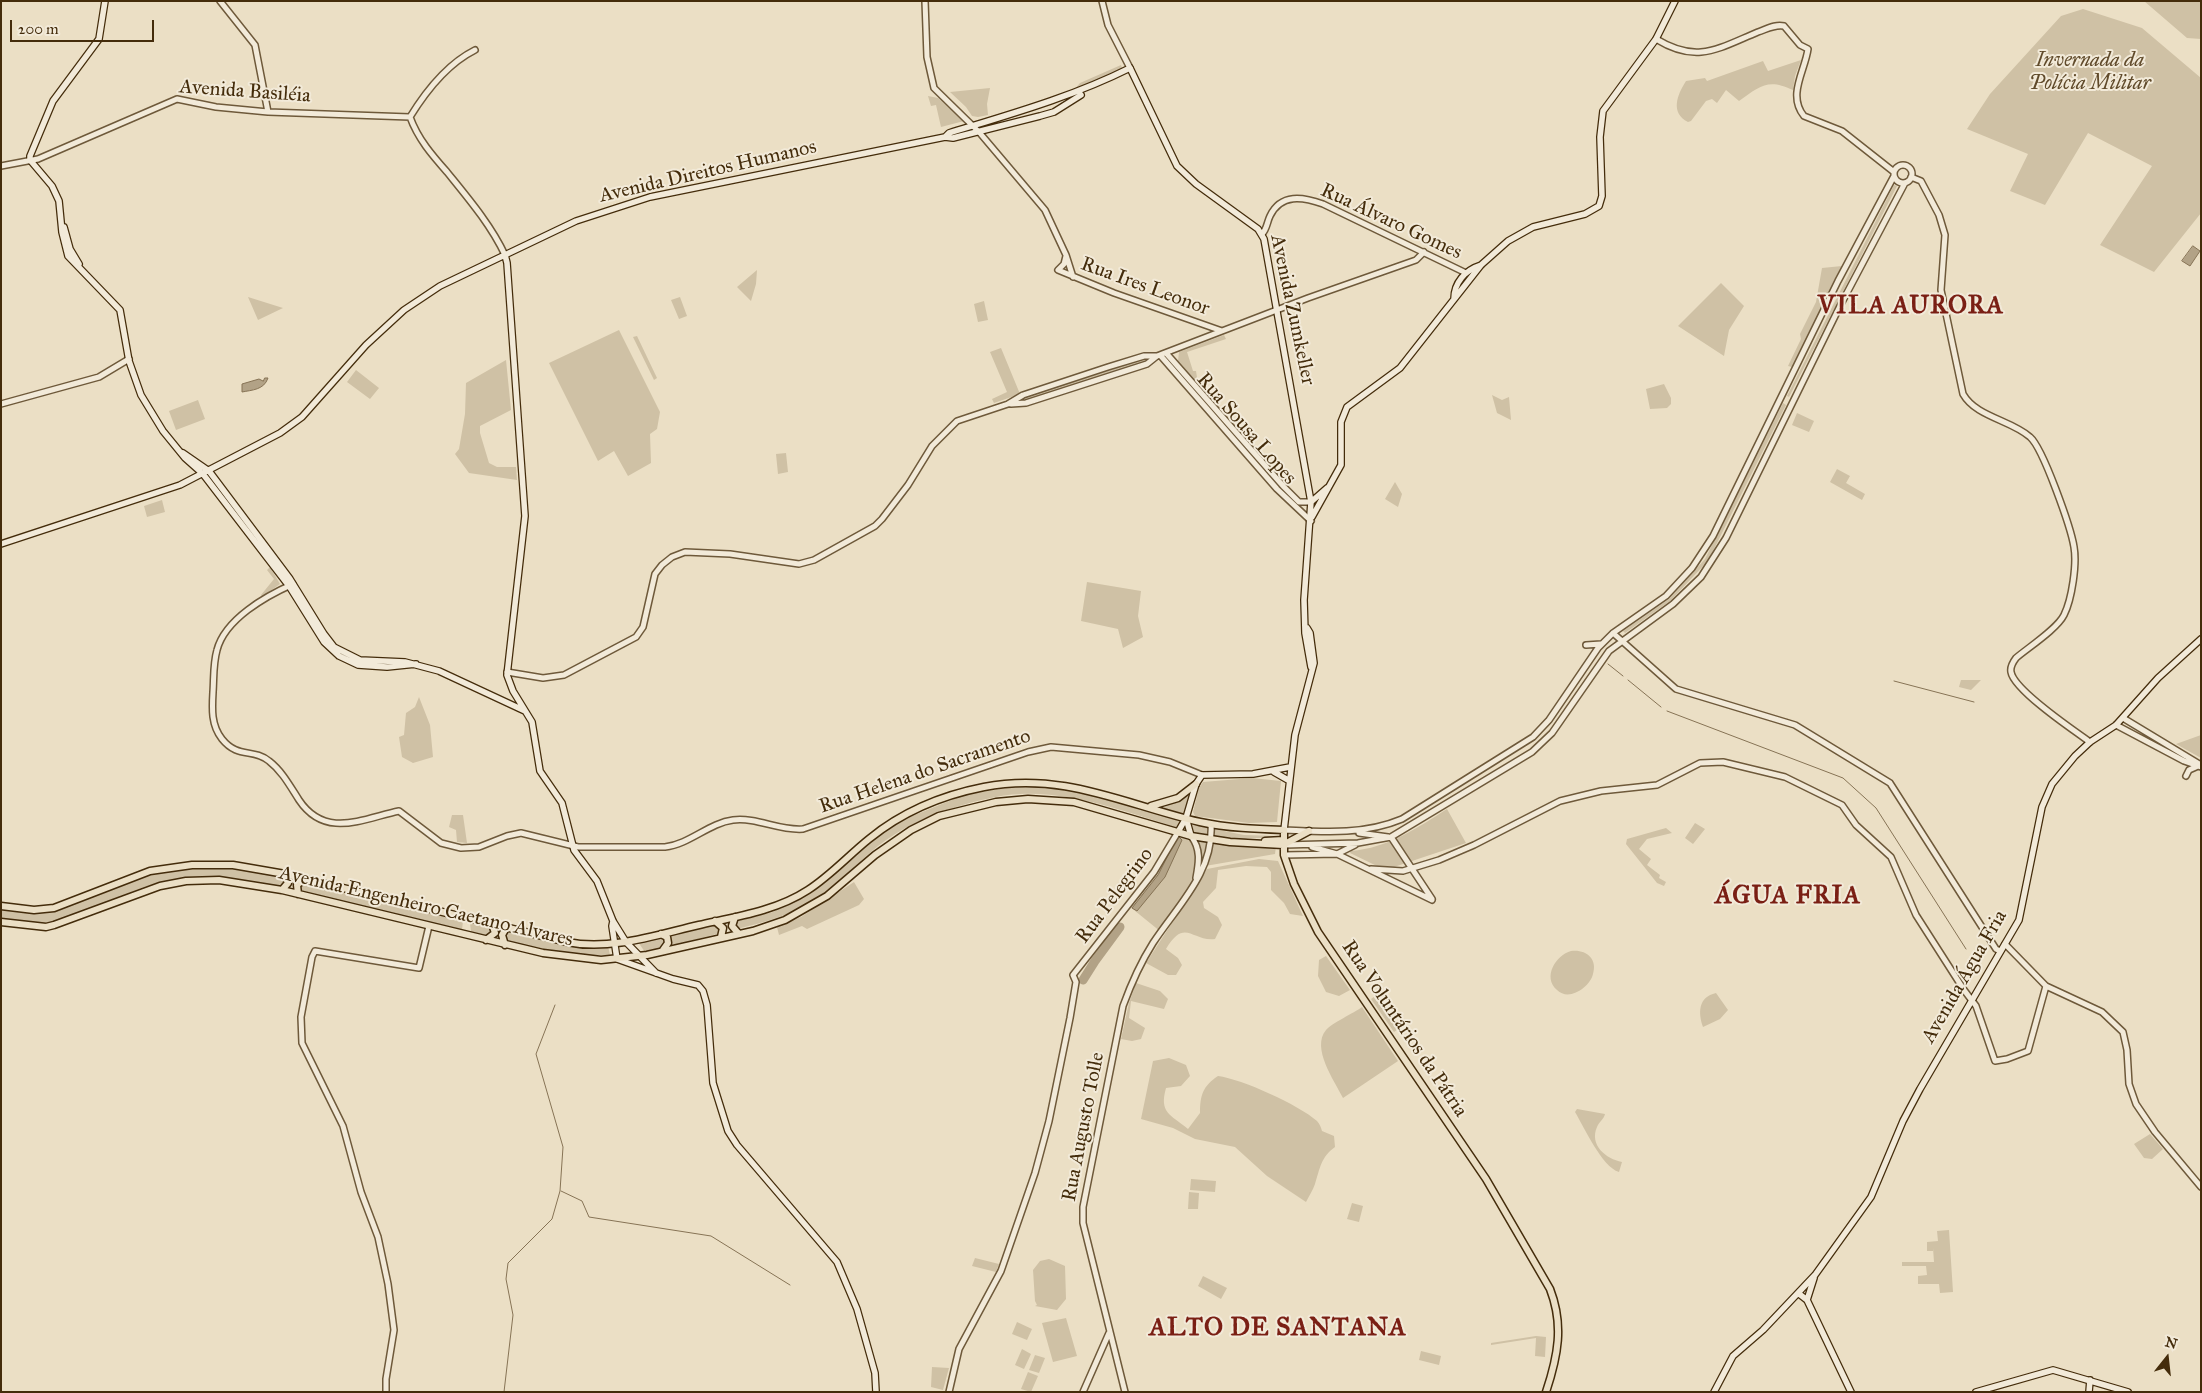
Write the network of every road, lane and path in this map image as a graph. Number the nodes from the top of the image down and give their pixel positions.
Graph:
1 (105, 1) edge
2 (220, 1) edge
3 (925, 1) edge
4 (1102, 1) edge
5 (1675, 1) edge
6 (1656, 39) junction
7 (475, 50) dead end
8 (1130, 68) junction
9 (1090, 88) junction
10 (268, 112) junction
11 (410, 117) junction
12 (973, 126) junction
13 (979, 132) junction
14 (945, 136) junction
15 (30, 160) junction
16 (1, 166) edge
17 (1894, 174) junction
18 (1911, 177) junction
19 (1905, 183) junction
20 (1262, 234) junction
21 (1424, 252) junction
22 (1066, 254) junction
23 (504, 255) junction
24 (1474, 270) junction
25 (1466, 273) junction
26 (1073, 277) junction
27 (1457, 286) junction
28 (1463, 290) junction
29 (1454, 299) junction
30 (1278, 310) junction
31 (1222, 331) junction
32 (1161, 354) junction
33 (128, 359) junction
34 (1780, 398) junction
35 (1792, 403) junction
36 (1, 404) edge
37 (206, 472) junction
38 (1331, 485) junction
39 (1300, 502) junction
40 (1311, 502) junction
41 (1294, 505) junction
42 (1311, 519) junction
43 (1, 544) edge
44 (291, 585) junction
45 (1613, 633) junction
46 (2201, 639) edge
47 (1621, 641) junction
48 (1602, 644) junction
49 (1586, 645) dead end
50 (507, 672) junction
51 (1575, 680) junction
52 (1584, 687) junction
53 (514, 693) junction
54 (507, 701) junction
55 (528, 712) junction
56 (2123, 718) junction
57 (2116, 725) junction
58 (2090, 742) junction
59 (2200, 766) edge
60 (1290, 768) junction
61 (1274, 772) junction
62 (1202, 775) junction
63 (2186, 776) dead end
64 (1288, 780) junction
65 (1196, 784) junction
66 (1148, 807) junction
67 (1186, 818) junction
68 (1211, 824) junction
69 (1284, 830) junction
70 (1309, 831) junction
71 (1354, 831) junction
72 (1178, 832) junction
73 (1191, 836) junction
74 (1391, 837) junction
75 (1212, 840) junction
76 (1283, 842) junction
77 (1358, 844) junction
78 (573, 845) junction
79 (1308, 845) junction
80 (1337, 854) junction
81 (1284, 855) junction
82 (1413, 868) junction
83 (1371, 869) junction
84 (285, 874) junction
85 (304, 879) junction
86 (1195, 883) junction
87 (282, 890) junction
88 (298, 894) junction
89 (1, 906) edge
90 (735, 917) junction
91 (613, 921) junction
92 (715, 921) junction
93 (1, 922) edge
94 (492, 924) junction
95 (429, 926) junction
96 (506, 928) junction
97 (738, 933) junction
98 (661, 934) junction
99 (722, 937) junction
100 (486, 940) junction
101 (626, 942) junction
102 (614, 943) junction
103 (2005, 944) junction
104 (505, 945) junction
105 (662, 951) junction
106 (2000, 951) junction
107 (640, 956) junction
108 (616, 959) junction
109 (656, 972) junction
110 (2046, 986) junction
111 (1972, 1000) junction
112 (2201, 1187) edge
113 (1815, 1275) junction
114 (1798, 1293) junction
115 (1807, 1300) junction
116 (1109, 1332) junction
117 (2090, 1380) junction
118 (386, 1392) edge
119 (876, 1392) edge
120 (949, 1392) edge
121 (1083, 1392) edge
122 (1125, 1392) edge
123 (1546, 1392) edge
124 (1714, 1392) edge
125 (1851, 1392) edge
126 (1976, 1392) edge
127 (2089, 1392) edge
128 (2128, 1392) edge

1 - 15 main road
2 - 10 street
3 - 12 street
4 - 8 street, Avenida Zumkeller
5 - 6 main road
6 - 17 street
6 - 24 main road
7 - 11 street
8 - 9 main road, Avenida Direitos Humanos
8 - 20 main road, Avenida Zumkeller
9 - 12 main road, Avenida Direitos Humanos
9 - 13 main road, Avenida Direitos Humanos
10 - 11 street, Avenida Basiléia
10 - 15 street, Avenida Basiléia
11 - 23 street
12 - 13 street
12 - 14 main road, Avenida Direitos Humanos
13 - 14 main road, Avenida Direitos Humanos
13 - 22 street
14 - 23 main road, Avenida Direitos Humanos
15 - 16 street, Avenida Basiléia
15 - 33 main road
17 - 18 street
17 - 19 street
17 - 34 street, Avenida Engenheiro Caetano Alvares
18 - 19 street
18 - 58 street
19 - 35 street
20 - 21 street, Rua Álvaro Gomes
20 - 30 main road, Avenida Zumkeller
21 - 25 street, Rua Álvaro Gomes
21 - 30 street
22 - 26 street
22 - 26 street, Rua Ires Leonor
23 - 37 main road, Avenida Direitos Humanos
23 - 50 main road
24 - 25 main road
24 - 28 main road
25 - 27 main road
26 - 31 street, Rua Ires Leonor
27 - 28 main road
27 - 29 main road
28 - 29 main road
29 - 38 main road
30 - 31 street
30 - 40 main road, Avenida Zumkeller
31 - 32 street
32 - 39 street, Rua Sousa Lopes
32 - 41 street, Rua Sousa Lopes
32 - 50 street
33 - 36 street
33 - 37 main road
34 - 35 street
34 - 45 street, Avenida Engenheiro Caetano Alvares
35 - 47 street
37 - 43 main road, Avenida Direitos Humanos
37 - 44 main road
38 - 40 main road
38 - 42 main road
39 - 40 street, Rua Sousa Lopes
39 - 41 street
40 - 42 main road, Rua Voluntários da Pátria
41 - 42 street, Rua Sousa Lopes
42 - 60 main road, Rua Voluntários da Pátria
44 - 54 main road
44 - 78 street, Rua Helena do Sacramento
45 - 47 street
45 - 48 street, Avenida Engenheiro Caetano Alvares
46 - 56 main road, Avenida Água Fria
47 - 52 street
47 - 106 street
48 - 49 street
48 - 51 street, Avenida Engenheiro Caetano Alvares
50 - 53 main road
51 - 52 street
51 - 71 street, Avenida Engenheiro Caetano Alvares
52 - 74 street
53 - 54 main road
53 - 55 main road
54 - 55 main road
55 - 78 main road
56 - 57 main road, Avenida Água Fria
56 - 59 street
57 - 58 main road, Avenida Água Fria
57 - 59 street
58 - 103 main road, Avenida Água Fria
59 - 63 street
60 - 61 main road, Rua Helena do Sacramento
60 - 64 main road, Rua Voluntários da Pátria
61 - 62 main road, Rua Helena do Sacramento
61 - 64 main road
62 - 65 main road
62 - 78 street, Rua Helena do Sacramento
64 - 69 main road, Rua Voluntários da Pátria
65 - 66 main road
65 - 67 main road
66 - 67 main road, Avenida Engenheiro Caetano Alvares
66 - 90 main road, Avenida Engenheiro Caetano Alvares
67 - 68 main road, Avenida Engenheiro Caetano Alvares
67 - 72 main road
67 - 73 main road
68 - 69 main road, Avenida Engenheiro Caetano Alvares
68 - 75 street, Rua Augusto Tolle
69 - 70 street, Avenida Engenheiro Caetano Alvares
69 - 76 main road, Rua Voluntários da Pátria
70 - 71 street, Avenida Engenheiro Caetano Alvares
70 - 76 main road
71 - 74 street
72 - 73 main road, Avenida Engenheiro Caetano Alvares
72 - 97 main road, Avenida Engenheiro Caetano Alvares
72 - 120 street, Rua Pelegrino
73 - 75 main road, Avenida Engenheiro Caetano Alvares
73 - 86 street, Rua Augusto Tolle
74 - 77 street
74 - 82 street
75 - 76 main road, Avenida Engenheiro Caetano Alvares
75 - 86 street, Rua Augusto Tolle
76 - 79 street
76 - 81 main road, Rua Voluntários da Pátria
77 - 79 street
77 - 80 street
78 - 91 main road
79 - 80 street
80 - 81 street
80 - 83 street
81 - 123 main road, Rua Voluntários da Pátria
82 - 83 street
82 - 83 street
82 - 111 street
84 - 85 main road, Avenida Engenheiro Caetano Alvares
84 - 87 main road
84 - 89 main road, Avenida Engenheiro Caetano Alvares
85 - 88 main road
85 - 94 main road, Avenida Engenheiro Caetano Alvares
86 - 116 street, Rua Augusto Tolle
87 - 88 main road, Avenida Engenheiro Caetano Alvares
87 - 93 main road, Avenida Engenheiro Caetano Alvares
88 - 95 main road, Avenida Engenheiro Caetano Alvares
90 - 92 main road, Avenida Engenheiro Caetano Alvares
90 - 97 main road
91 - 101 main road
91 - 102 main road
92 - 98 main road, Avenida Engenheiro Caetano Alvares
92 - 99 main road
94 - 96 main road, Avenida Engenheiro Caetano Alvares
94 - 100 main road
95 - 100 main road, Avenida Engenheiro Caetano Alvares
95 - 118 street
96 - 102 main road, Avenida Engenheiro Caetano Alvares
96 - 104 main road
97 - 99 main road, Avenida Engenheiro Caetano Alvares
98 - 101 main road, Avenida Engenheiro Caetano Alvares
98 - 105 main road
99 - 105 main road, Avenida Engenheiro Caetano Alvares
100 - 104 main road, Avenida Engenheiro Caetano Alvares
101 - 102 main road, Avenida Engenheiro Caetano Alvares
101 - 107 main road
102 - 108 main road
103 - 106 main road, Avenida Água Fria
103 - 110 street
104 - 108 main road, Avenida Engenheiro Caetano Alvares
105 - 107 main road, Avenida Engenheiro Caetano Alvares
106 - 111 main road, Avenida Água Fria
107 - 108 main road, Avenida Engenheiro Caetano Alvares
107 - 109 main road
108 - 109 main road
109 - 119 main road
110 - 111 street
110 - 112 street
111 - 113 main road, Avenida Água Fria
113 - 114 main road, Avenida Água Fria
113 - 115 main road, Avenida Água Fria
114 - 115 main road
114 - 124 main road, Avenida Água Fria
115 - 125 main road
116 - 121 street
116 - 122 street, Rua Augusto Tolle
117 - 126 main road
117 - 127 main road
117 - 128 main road

